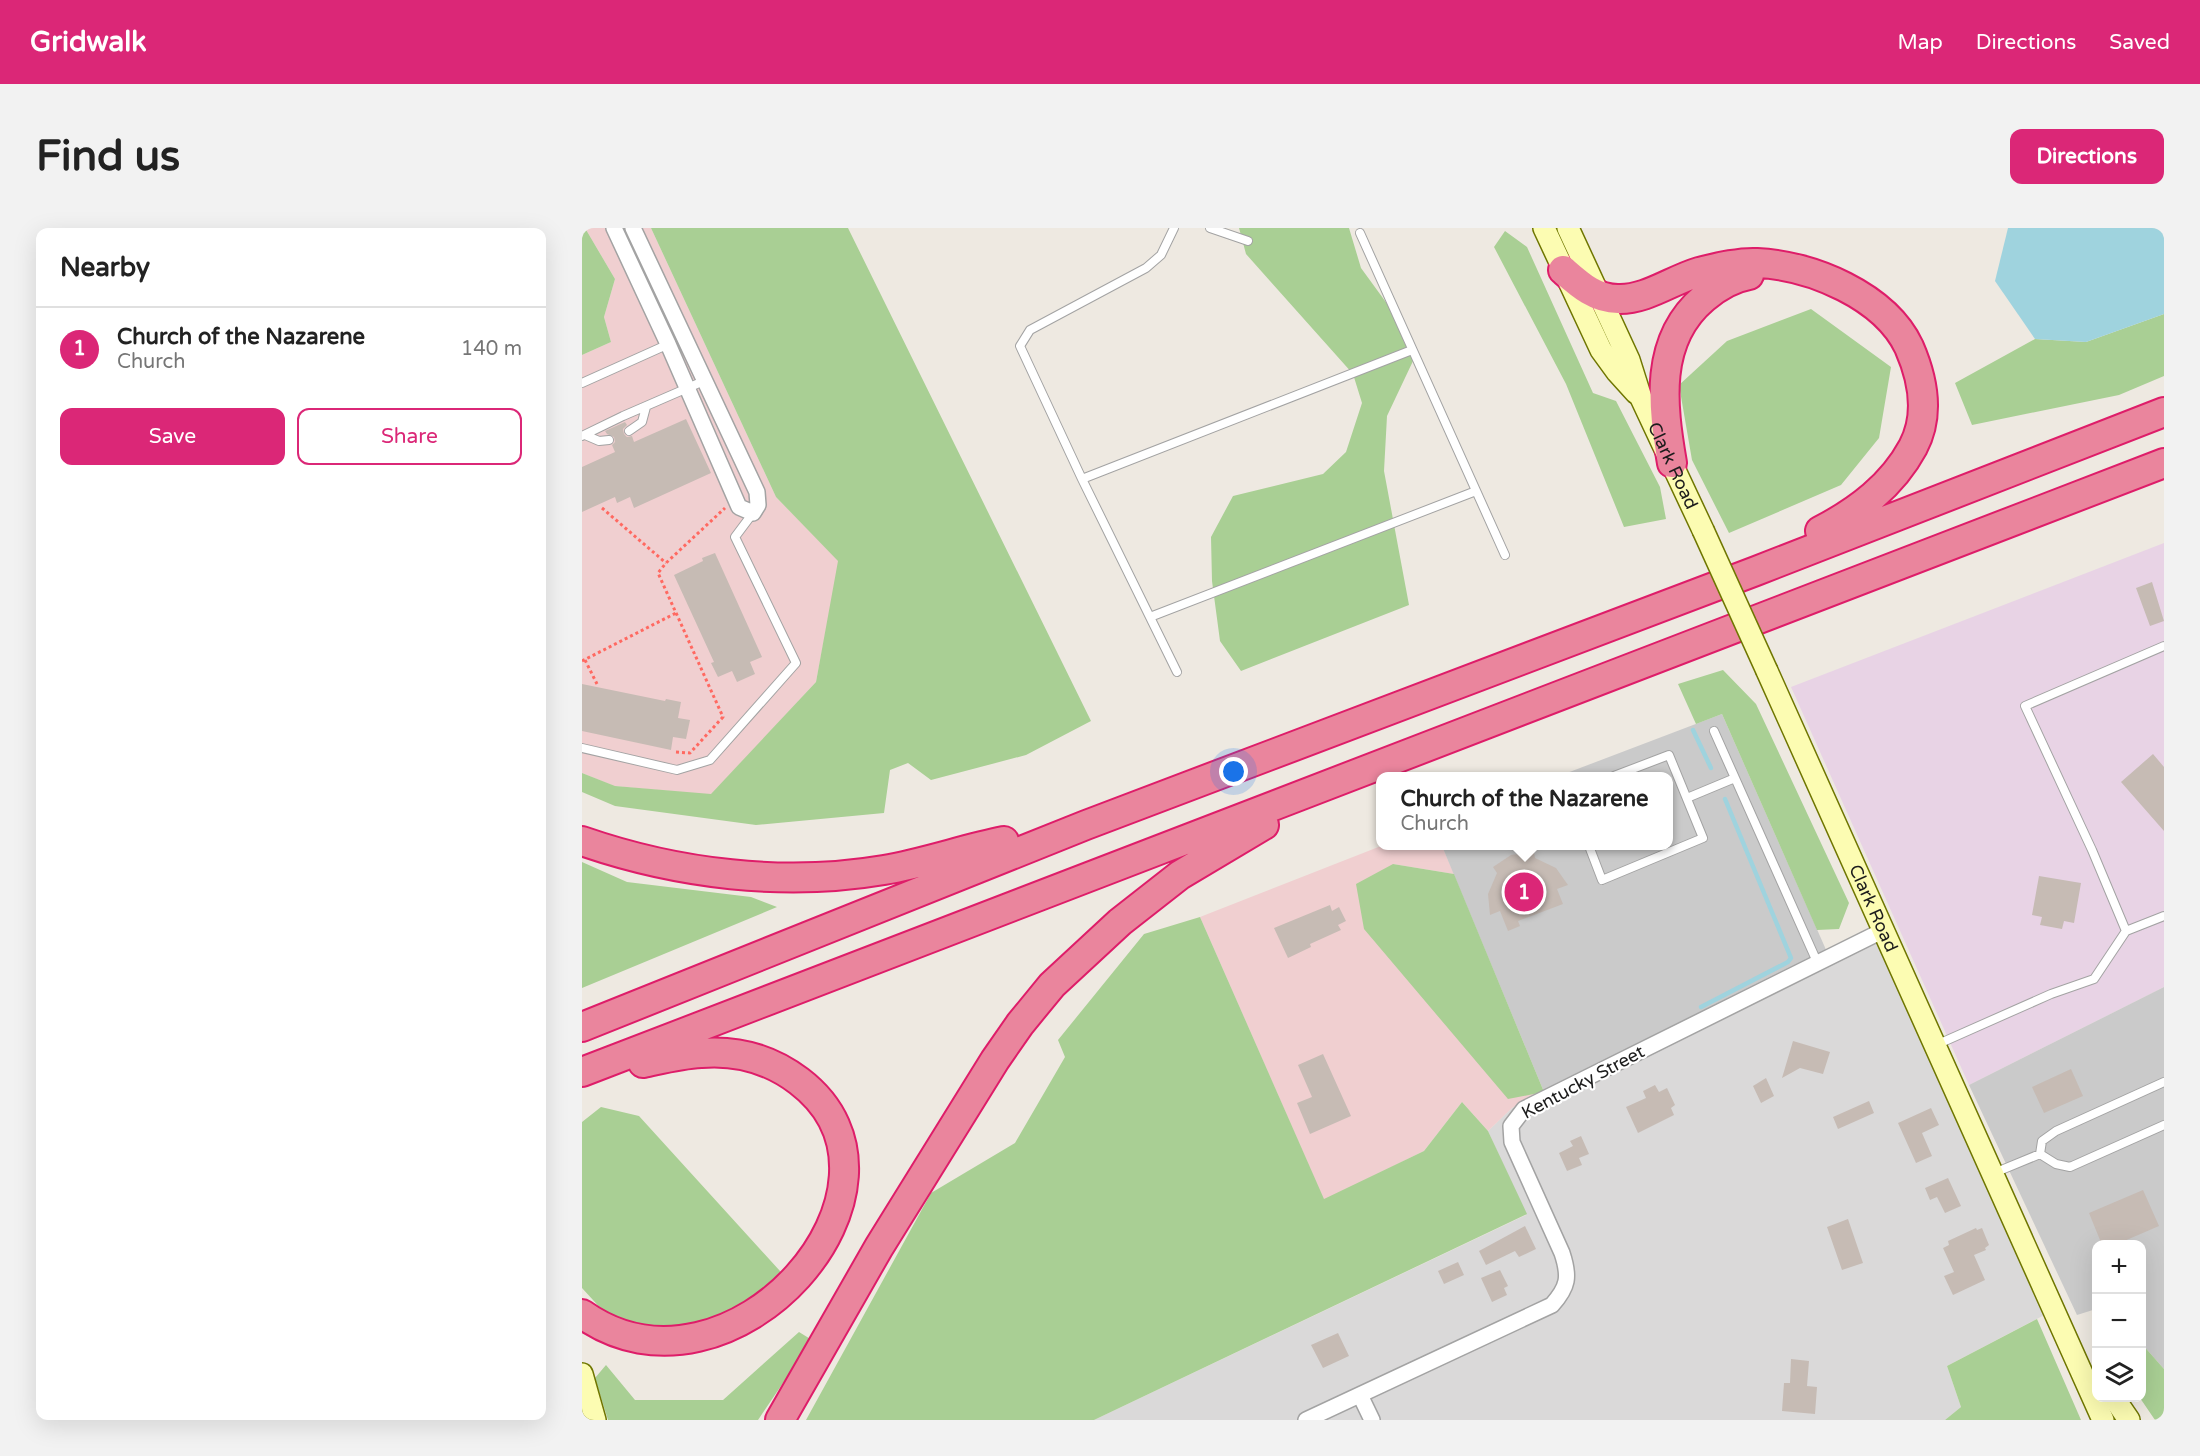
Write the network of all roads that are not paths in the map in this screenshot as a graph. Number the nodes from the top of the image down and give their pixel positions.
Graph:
1 (614, 228) edge
2 (633, 228) edge
3 (1174, 228) edge
4 (1210, 228) edge
5 (1544, 228) edge
6 (1568, 228) edge
7 (1360, 233) dead end
8 (1248, 242) dead end
9 (1563, 270) junction
10 (1801, 270) junction
11 (1600, 296) junction
12 (685, 336) junction
13 (668, 344) junction
14 (1412, 350) junction
15 (705, 380) junction
16 (582, 383) edge
17 (687, 388) junction
18 (1641, 398) junction
19 (646, 407) junction
20 (2164, 412) edge
21 (629, 431) dead end
22 (584, 435) edge
23 (609, 440) dead end
24 (1672, 463) junction
25 (2164, 463) edge
26 (1082, 479) junction
27 (1476, 491) junction
28 (753, 513) junction
29 (1505, 555) dead end
30 (1756, 571) junction
31 (1150, 617) junction
32 (2164, 646) edge
33 (1177, 672) dead end
34 (1714, 731) dead end
35 (582, 748) edge
36 (1626, 772) edge
37 (1735, 778) junction
38 (1344, 779) junction
39 (1687, 798) junction
40 (1086, 825) junction
41 (582, 841) edge
42 (1591, 850) edge
43 (2164, 916) edge
44 (1884, 930) junction
45 (2126, 931) junction
46 (1818, 963) junction
47 (582, 1027) edge
48 (1935, 1045) junction
49 (582, 1074) edge
50 (2164, 1082) edge
51 (2164, 1125) edge
52 (2040, 1154) junction
53 (1993, 1173) junction
54 (2056, 1311) junction
55 (794, 1313) dead end
56 (582, 1314) edge
57 (2092, 1364) edge
58 (645, 1365) dead end
59 (582, 1374) edge
60 (1360, 1395) junction
61 (2117, 1402) edge
62 (595, 1420) edge
63 (780, 1420) edge
64 (1306, 1420) edge
65 (1372, 1420) edge
66 (2103, 1420) edge
67 (2129, 1420) edge

1 - 13 street
2 - 12 street
3 - 26 lane
4 - 8 lane
5 - 9 street, Clark Road
6 - 11 street, Clark Road
7 - 14 lane
9 - 11 highway
9 - 18 street, Clark Road
10 - 11 highway
10 - 24 highway
10 - 30 highway
11 - 18 street, Clark Road
12 - 13 lane
12 - 15 street
13 - 16 lane
13 - 17 street
14 - 26 lane
14 - 27 lane
15 - 17 lane
15 - 28 street
17 - 19 lane
17 - 28 street
18 - 24 street, Clark Road
19 - 21 lane
19 - 22 lane
20 - 30 highway
22 - 23 lane
24 - 44 street, Clark Road, bridge
25 - 38 highway
26 - 31 lane
27 - 29 lane
27 - 31 lane
28 - 35 lane
30 - 40 highway
31 - 33 lane
32 - 45 lane
34 - 37 lane
36 - 39 lane
37 - 39 lane
37 - 46 lane
38 - 49 highway
38 - 63 highway
39 - 42 lane
40 - 41 highway
40 - 47 highway
43 - 45 lane
44 - 46 street, Kentucky Street
44 - 48 street, Clark Road
45 - 48 lane
46 - 60 street, Kentucky Street
48 - 53 street, Clark Road
49 - 55 highway
50 - 52 lane
51 - 52 lane
52 - 53 lane
53 - 54 street, Clark Road
54 - 57 street
54 - 66 street, Clark Road
56 - 58 highway
59 - 62 street
60 - 64 street, Kentucky Street
60 - 65 street
61 - 67 street

